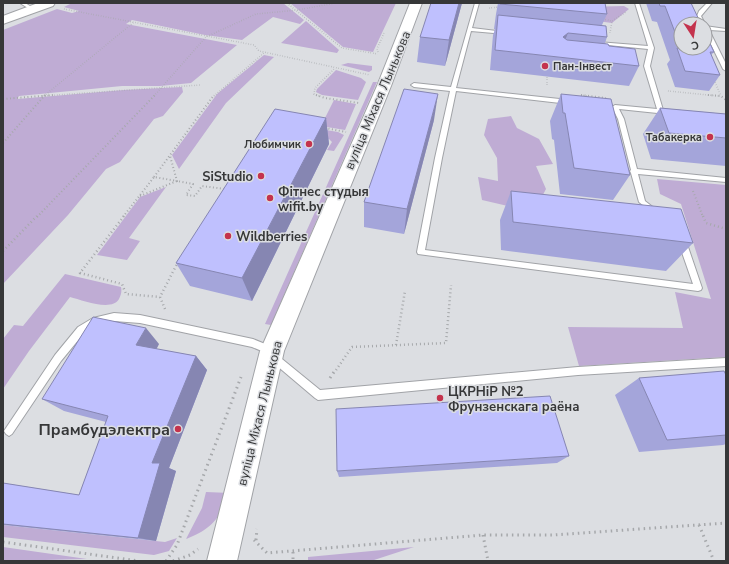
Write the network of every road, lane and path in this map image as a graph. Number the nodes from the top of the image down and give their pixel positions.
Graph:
1 (22, 3) edge
2 (288, 3) edge
3 (336, 3) edge
4 (416, 3) edge
5 (477, 3) edge
6 (710, 3) edge
7 (637, 4) edge
8 (53, 5) edge
9 (505, 7) dead end
10 (33, 9) junction
11 (297, 10) junction
12 (475, 10) junction
13 (699, 16) edge
14 (596, 18) edge
15 (3, 20) edge
16 (612, 21) junction
17 (134, 22) junction
18 (469, 29) junction
19 (713, 29) edge
20 (726, 30) edge
21 (513, 33) edge
22 (206, 37) junction
23 (594, 42) edge
24 (713, 43) edge
25 (608, 44) junction
26 (651, 48) junction
27 (266, 52) junction
28 (381, 55) dead end
29 (639, 65) edge
30 (647, 66) junction
31 (725, 66) edge
32 (335, 68) junction
33 (373, 76) dead end
34 (548, 77) dead end
35 (708, 78) edge
36 (720, 80) edge
37 (200, 85) dead end
38 (414, 85) dead end
39 (162, 88) junction
40 (454, 90) junction
41 (547, 92) dead end
42 (578, 95) edge
43 (44, 96) junction
44 (610, 98) edge
45 (3, 99) edge
46 (726, 100) edge
47 (361, 103) dead end
48 (577, 103) edge
49 (657, 103) junction
50 (608, 106) edge
51 (615, 107) junction
52 (660, 111) junction
53 (674, 113) edge
54 (318, 127) edge
55 (348, 132) dead end
56 (3, 143) edge
57 (170, 156) junction
58 (633, 171) junction
59 (688, 177) junction
60 (154, 178) junction
61 (726, 180) edge
62 (177, 181) junction
63 (228, 183) edge
64 (225, 189) junction
65 (139, 196) junction
66 (220, 196) edge
67 (660, 215) edge
68 (726, 229) edge
69 (680, 236) edge
70 (3, 251) edge
71 (180, 258) edge
72 (451, 285) dead end
73 (405, 291) dead end
74 (160, 297) junction
75 (165, 310) dead end
76 (396, 345) junction
77 (272, 351) junction
78 (726, 362) edge
79 (318, 395) junction
80 (9, 431) dead end
81 (726, 523) edge
82 (699, 525) junction
83 (483, 535) junction
84 (256, 540) dead end
85 (3, 542) edge
86 (201, 546) dead end
87 (293, 552) junction
88 (139, 561) edge
89 (173, 561) edge
90 (222, 561) edge
91 (293, 561) edge
92 (488, 561) edge
93 (714, 561) edge

1 - 10 lane
2 - 11 path
3 - 11 path
4 - 77 street, вуліца Міхася Лынькова
5 - 12 lane
6 - 13 lane
7 - 16 path
7 - 26 lane
8 - 10 street
8 - 17 path
9 - 12 path
10 - 15 street
11 - 22 path
11 - 28 path
12 - 18 lane
14 - 16 path
16 - 25 path
17 - 22 path
17 - 43 path
18 - 21 lane
18 - 40 lane
19 - 20 lane
22 - 27 path
22 - 39 path
23 - 25 lane
24 - 31 lane
25 - 26 lane
26 - 30 lane
27 - 32 path
27 - 57 path
29 - 30 lane
30 - 49 lane
32 - 33 path
32 - 47 path
34 - 41 path
35 - 36 path
37 - 39 path
38 - 40 lane
39 - 43 path
39 - 70 path
40 - 48 lane
40 - 69 lane
42 - 44 path
43 - 45 path
43 - 56 path
46 - 49 path
49 - 52 lane
50 - 51 lane
51 - 52 lane
51 - 58 lane
52 - 53 lane
54 - 55 path
57 - 60 path
57 - 62 path
58 - 59 lane
58 - 67 lane
59 - 61 lane
59 - 68 path
60 - 62 path
60 - 65 path
62 - 64 path
62 - 65 path
63 - 64 path
64 - 66 path
65 - 74 path
71 - 74 path
72 - 76 path
73 - 76 path
74 - 75 path
76 - 79 path
77 - 79 lane
77 - 80 lane
77 - 90 street, вуліца Міхася Лынькова
78 - 79 lane
81 - 82 path
82 - 83 path
82 - 93 path
83 - 87 path
83 - 92 path
84 - 87 path
85 - 88 path
86 - 89 path
87 - 91 path

